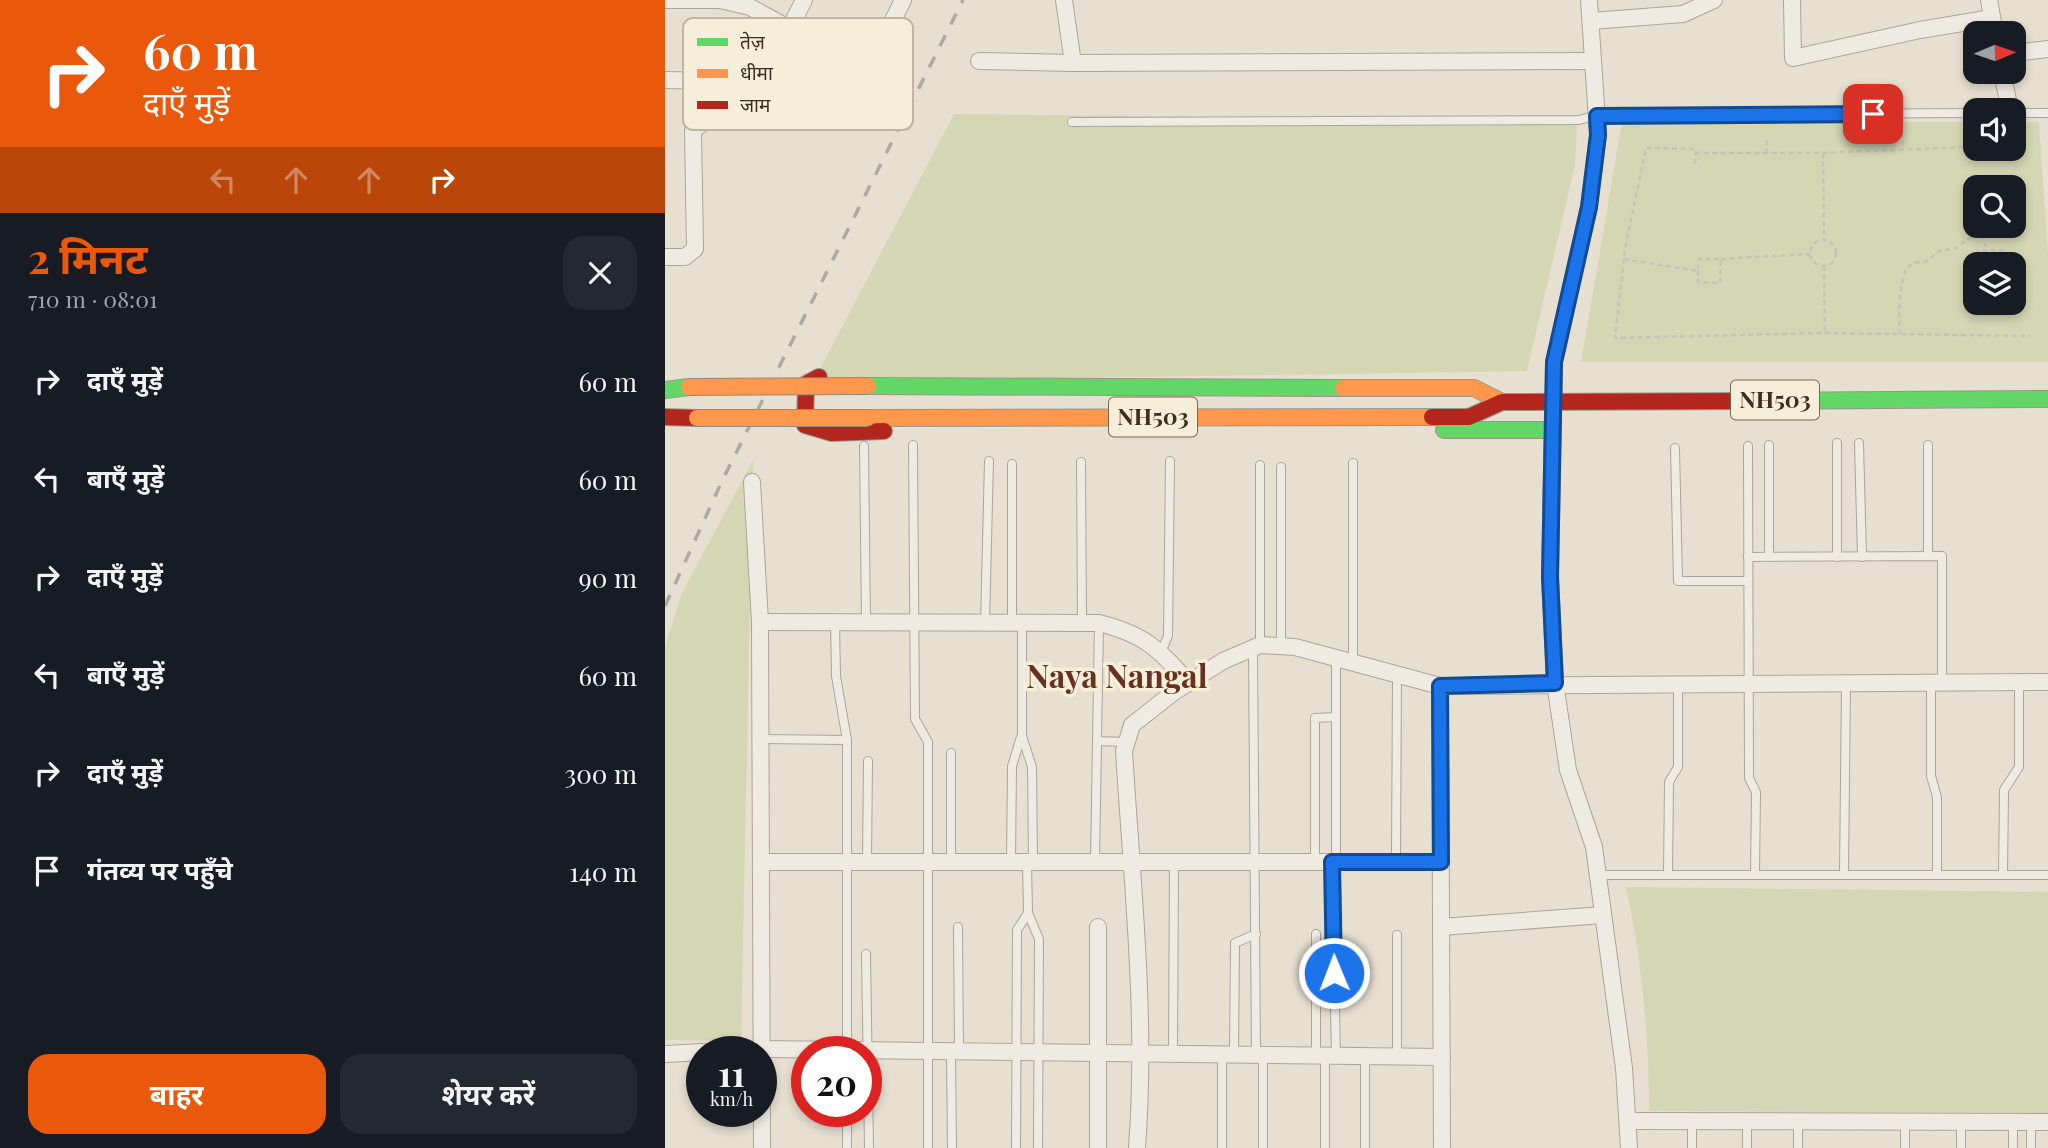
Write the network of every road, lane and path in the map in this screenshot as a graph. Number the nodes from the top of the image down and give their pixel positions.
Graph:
1 (665, 0) edge
2 (804, 0) edge
3 (903, 0) edge
4 (1064, 0) edge
5 (1589, 0) edge
6 (1714, 0) edge
7 (1792, 0) edge
8 (1989, 0) edge
9 (768, 18) edge
10 (795, 18) edge
11 (894, 18) edge
12 (1992, 21) edge
13 (1591, 22) junction
14 (1963, 28) edge
15 (2048, 49) edge
16 (2027, 51) edge
17 (979, 61) dead end
18 (1593, 61) junction
19 (1073, 63) junction
20 (665, 80) edge
21 (683, 80) edge
22 (2026, 112) edge
23 (1963, 113) edge
24 (2048, 113) edge
25 (1901, 114) junction
26 (1597, 116) junction
27 (1072, 121) dead end
28 (693, 130) edge
29 (1767, 140) dead end
30 (1963, 147) edge
31 (1903, 150) junction
32 (1696, 153) junction
33 (1767, 153) junction
34 (1823, 153) junction
35 (1695, 164) dead end
36 (1824, 240) junction
37 (1987, 251) junction
38 (1978, 252) edge
39 (2004, 252) edge
40 (1810, 254) junction
41 (665, 257) edge
42 (1624, 259) junction
43 (1721, 259) junction
44 (1824, 266) junction
45 (1698, 271) junction
46 (1825, 333) junction
47 (1900, 334) junction
48 (2030, 336) dead end
49 (1465, 388) junction
50 (665, 390) edge
51 (2048, 399) edge
52 (1553, 401) junction
53 (1502, 402) junction
54 (665, 417) edge
55 (1464, 417) junction
56 (1442, 430) junction
57 (1552, 430) junction
58 (1837, 443) dead end
59 (1859, 443) dead end
60 (913, 445) dead end
61 (1769, 445) dead end
62 (1928, 445) dead end
63 (864, 446) dead end
64 (1748, 446) dead end
65 (1675, 448) dead end
66 (989, 461) dead end
67 (1170, 461) dead end
68 (1081, 462) dead end
69 (1353, 463) dead end
70 (1012, 464) dead end
71 (1260, 466) dead end
72 (1282, 467) dead end
73 (752, 482) dead end
74 (1928, 556) junction
75 (1748, 557) junction
76 (1769, 557) junction
77 (1837, 557) junction
78 (1862, 557) junction
79 (1748, 581) junction
80 (760, 622) junction
81 (835, 622) junction
82 (866, 623) junction
83 (914, 623) junction
84 (1081, 623) junction
85 (1099, 623) junction
86 (985, 624) junction
87 (1017, 624) junction
88 (1281, 646) junction
89 (1257, 647) junction
90 (1161, 652) junction
91 (1336, 659) junction
92 (1353, 664) junction
93 (1397, 676) junction
94 (1846, 682) junction
95 (1936, 682) junction
96 (2019, 682) junction
97 (2048, 682) edge
98 (1189, 683) junction
99 (1555, 683) junction
100 (1678, 683) junction
101 (1748, 683) junction
102 (1440, 686) junction
103 (1336, 718) junction
104 (1022, 736) junction
105 (761, 739) junction
106 (846, 740) junction
107 (1097, 741) junction
108 (1127, 742) junction
109 (951, 753) dead end
110 (868, 761) dead end
111 (761, 862) junction
112 (845, 862) junction
113 (867, 862) junction
114 (927, 862) junction
115 (951, 862) junction
116 (1024, 862) junction
117 (1095, 862) junction
118 (1131, 862) junction
119 (1174, 862) junction
120 (1255, 862) junction
121 (1328, 862) junction
122 (1396, 862) junction
123 (1441, 862) junction
124 (1598, 875) junction
125 (1668, 875) junction
126 (1755, 875) junction
127 (1844, 875) junction
128 (1937, 875) junction
129 (2003, 875) junction
130 (2048, 875) edge
131 (1028, 913) junction
132 (1603, 915) junction
133 (958, 927) dead end
134 (1098, 927) dead end
135 (1441, 927) junction
136 (1256, 934) junction
137 (1316, 934) dead end
138 (1397, 935) dead end
139 (866, 954) dead end
140 (762, 1036) edge
141 (847, 1036) edge
142 (869, 1036) edge
143 (882, 1051) edge
144 (928, 1051) junction
145 (955, 1051) junction
146 (1017, 1052) junction
147 (1039, 1052) junction
148 (686, 1053) edge
149 (1098, 1053) junction
150 (665, 1054) edge
151 (1140, 1054) junction
152 (1173, 1054) junction
153 (1228, 1054) junction
154 (1260, 1055) junction
155 (1325, 1056) junction
156 (1366, 1056) junction
157 (1397, 1056) junction
158 (1442, 1057) junction
159 (1629, 1121) junction
160 (1692, 1122) junction
161 (1747, 1122) junction
162 (1798, 1122) junction
163 (1905, 1122) junction
164 (1961, 1122) junction
165 (2013, 1122) junction
166 (2040, 1122) edge
167 (762, 1127) edge
168 (847, 1127) edge
169 (869, 1127) edge
170 (762, 1148) edge
171 (847, 1148) edge
172 (869, 1148) edge
173 (928, 1148) edge
174 (952, 1148) edge
175 (1016, 1148) edge
176 (1038, 1148) edge
177 (1098, 1148) edge
178 (1136, 1148) edge
179 (1222, 1148) edge
180 (1263, 1148) edge
181 (1325, 1148) edge
182 (1365, 1148) edge
183 (1442, 1148) edge
184 (1629, 1148) edge
185 (1692, 1148) edge
186 (1747, 1148) edge
187 (1798, 1148) edge
188 (1905, 1148) edge
189 (1961, 1148) edge
190 (2013, 1148) edge
191 (2031, 1148) edge

1 - 9 street
2 - 10 street
3 - 11 street
4 - 19 street
5 - 13 street
6 - 13 street
7 - 14 street
8 - 12 street
13 - 18 street
15 - 16 street
17 - 19 street
18 - 19 street
18 - 26 street
20 - 21 street
22 - 24 lane
23 - 25 lane
25 - 26 lane
25 - 31 path
26 - 27 lane
26 - 52 street
28 - 41 street
29 - 33 path
30 - 31 path
31 - 34 path
32 - 33 path
32 - 35 path
32 - 42 path
33 - 34 path
34 - 36 path
36 - 40 path
36 - 44 path
37 - 38 path
37 - 39 path
37 - 47 path
40 - 43 path
40 - 44 path
42 - 45 path
42 - 46 path
43 - 45 path
43 - 45 path
44 - 46 path
46 - 47 path
47 - 48 path
49 - 50 main road, NH503, bridge
49 - 53 main road, NH503
49 - 56 main road
51 - 52 main road, NH503
52 - 53 main road, NH503
52 - 57 street
53 - 55 main road, NH503
54 - 55 main road, NH503, bridge
55 - 56 main road
56 - 57 main road
57 - 99 street
58 - 77 lane
59 - 78 lane
60 - 83 lane
61 - 76 lane
62 - 74 lane
63 - 82 lane
64 - 75 lane
65 - 79 lane
66 - 86 lane
67 - 90 lane
68 - 84 lane
69 - 92 lane
70 - 87 lane
71 - 89 lane
72 - 88 lane
73 - 80 street
74 - 78 lane
74 - 95 lane
75 - 76 lane
75 - 79 lane
76 - 77 lane
77 - 78 lane
79 - 101 lane
80 - 81 street
80 - 105 street
81 - 82 street
81 - 106 lane
82 - 83 street
83 - 86 street
83 - 114 lane
84 - 85 street
84 - 87 street
85 - 90 street
85 - 107 lane
86 - 87 street
87 - 104 lane
88 - 89 street
88 - 91 street
89 - 98 street
89 - 120 lane
90 - 98 street
91 - 92 street
91 - 103 lane
92 - 93 street
93 - 102 street
93 - 122 lane
94 - 95 street
94 - 101 street
94 - 127 lane
95 - 96 street
95 - 128 lane
96 - 97 street
96 - 129 lane
98 - 108 street
99 - 100 street
99 - 102 street
99 - 124 street
100 - 101 street
100 - 125 lane
101 - 126 lane
102 - 123 street
103 - 121 lane
103 - 121 lane
104 - 116 lane
104 - 116 lane
105 - 106 lane
105 - 111 street
106 - 112 lane
107 - 108 lane
107 - 117 lane
108 - 118 street
109 - 115 lane
110 - 113 lane
111 - 112 street
111 - 140 street
112 - 113 street
112 - 141 lane
113 - 114 street
114 - 115 street
114 - 144 lane
115 - 116 street
116 - 117 street
116 - 131 lane
117 - 118 street
118 - 119 street
118 - 151 street
119 - 120 street
119 - 152 lane
120 - 121 street
120 - 136 lane
121 - 122 street
121 - 155 lane
122 - 123 street
123 - 135 street
124 - 125 lane
124 - 132 street
125 - 126 lane
126 - 127 lane
127 - 128 lane
128 - 129 lane
129 - 130 lane
131 - 146 lane
131 - 147 lane
132 - 135 street
132 - 159 street
133 - 145 lane
134 - 149 street
135 - 158 street
136 - 153 lane
136 - 154 lane
137 - 155 lane
138 - 157 lane
139 - 142 lane
143 - 144 street
144 - 145 street
144 - 173 lane
145 - 146 street
145 - 174 lane
146 - 147 street
146 - 175 lane
147 - 149 street
147 - 176 lane
148 - 150 street
149 - 151 street
149 - 177 street
151 - 152 street
151 - 178 street
152 - 153 street
153 - 154 street
153 - 179 lane
154 - 155 street
154 - 180 lane
155 - 156 street
155 - 181 lane
156 - 157 street
156 - 182 lane
157 - 158 street
158 - 183 street
159 - 160 street
159 - 184 street
160 - 161 street
160 - 185 lane
161 - 162 street
161 - 186 lane
162 - 163 street
162 - 187 lane
163 - 164 street
163 - 188 lane
164 - 165 street
164 - 189 lane
165 - 166 street
165 - 190 lane
166 - 191 lane
167 - 170 street
168 - 171 lane
169 - 172 lane

